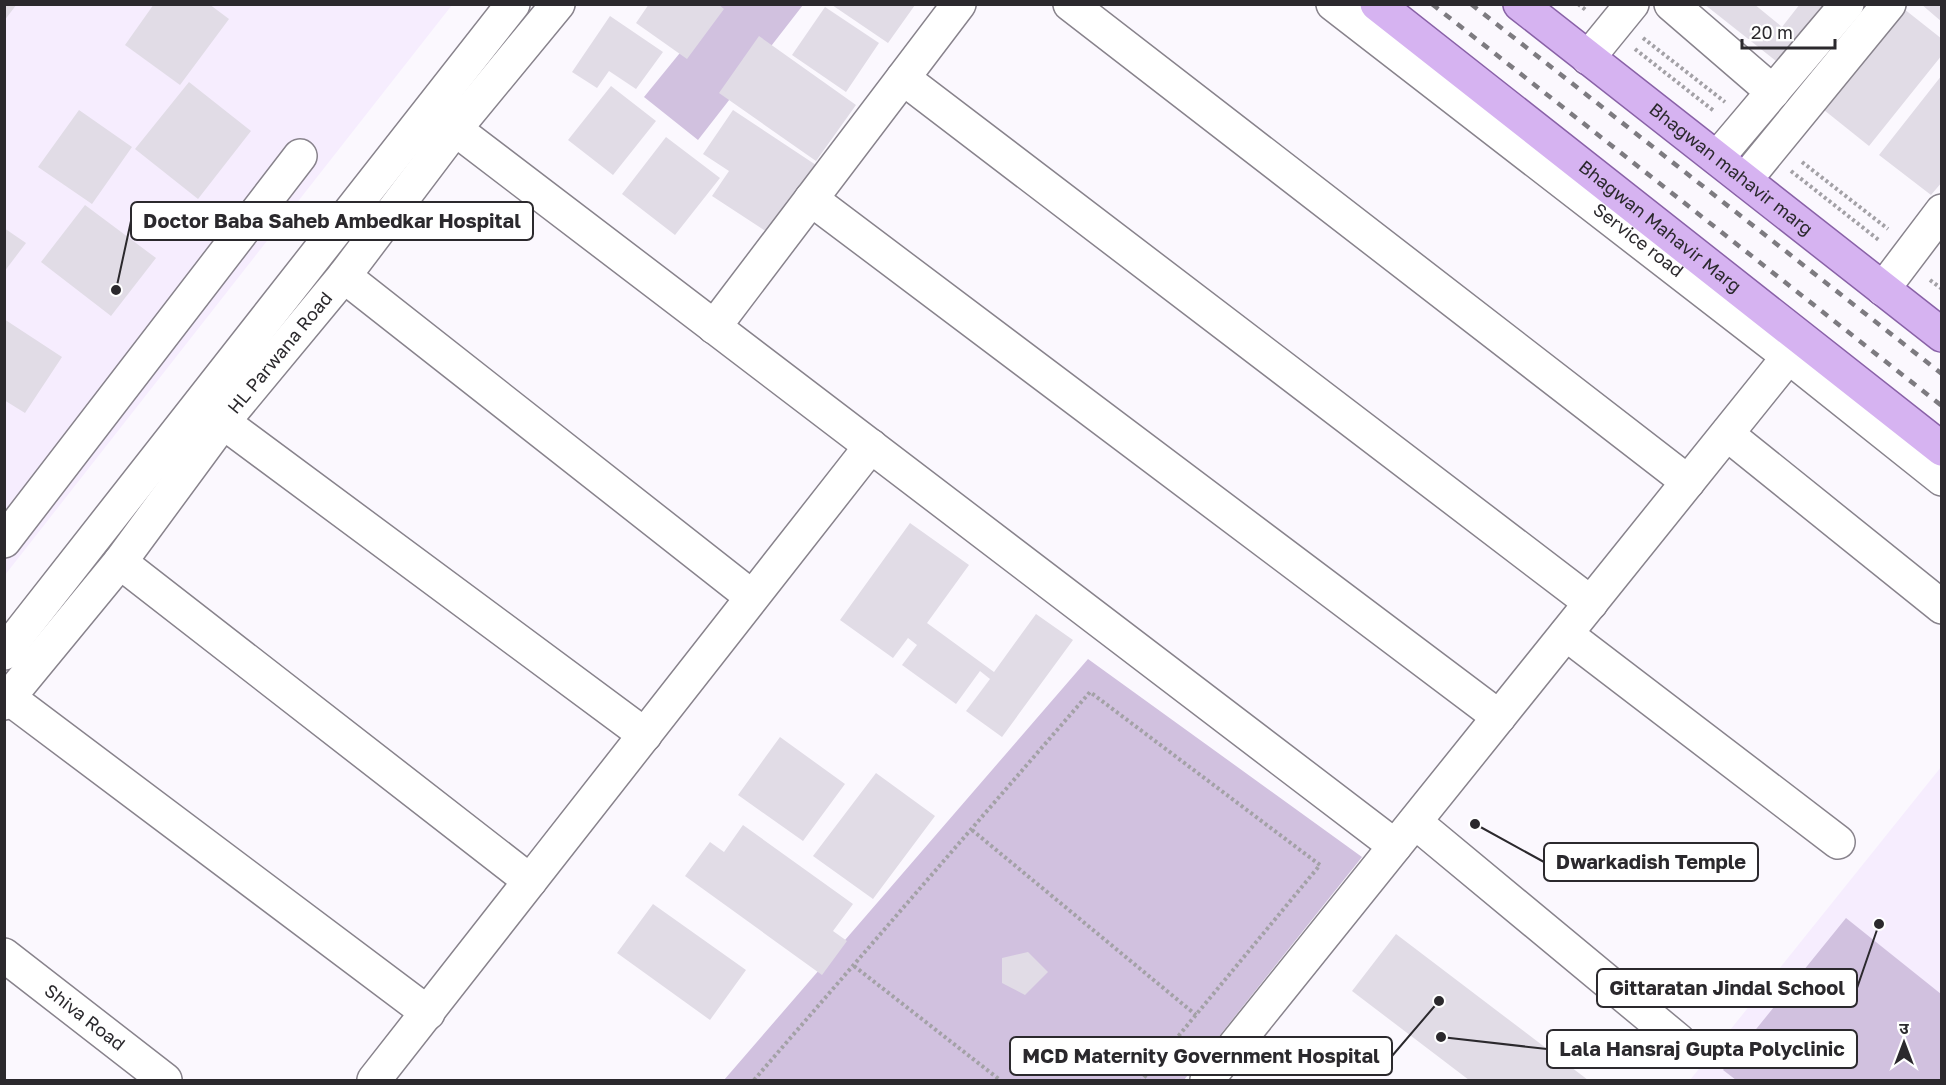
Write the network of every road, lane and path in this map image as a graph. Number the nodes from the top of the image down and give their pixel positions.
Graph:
1 (513, 4) edge
2 (558, 4) edge
3 (959, 4) edge
4 (1070, 4) edge
5 (1333, 4) edge
6 (1377, 4) edge
7 (1520, 4) edge
8 (1632, 4) edge
9 (1671, 4) edge
10 (1847, 4) edge
11 (1889, 4) edge
12 (1588, 58) junction
13 (903, 78) junction
14 (1773, 92) junction
15 (455, 129) junction
16 (300, 156) dead end
17 (1717, 158) junction
18 (1745, 180) junction
19 (811, 199) junction
20 (1941, 211) edge
21 (344, 276) junction
22 (1883, 289) junction
23 (714, 327) junction
24 (1941, 335) edge
25 (1796, 348) junction
26 (222, 422) junction
27 (1727, 434) junction
28 (871, 446) junction
29 (1941, 449) edge
30 (1941, 478) edge
31 (1688, 482) junction
32 (4, 541) edge
33 (120, 562) junction
34 (752, 597) junction
35 (1591, 603) junction
36 (1941, 607) edge
37 (1566, 634) junction
38 (4, 653) edge
39 (7, 701) edge
40 (1499, 717) junction
41 (645, 735) junction
42 (972, 830) junction
43 (1405, 834) junction
44 (1838, 842) dead end
45 (530, 881) junction
46 (4, 956) edge
47 (854, 966) junction
48 (428, 1013) junction
49 (1196, 1015) junction
50 (1679, 1041) dead end
51 (1212, 1079) edge
52 (165, 1080) edge
53 (374, 1080) edge
54 (754, 1080) edge
55 (1000, 1080) edge
56 (1142, 1080) edge

1 - 38 street, HL Parwana Road
2 - 15 street, HL Parwana Road
3 - 13 street
4 - 31 street
5 - 25 street, Service road
6 - 25 main road, Bhagwan Mahavir Marg
7 - 12 main road, Bhagwan mahavir marg
8 - 12 street
9 - 14 street
10 - 14 street
11 - 18 street
12 - 17 main road, Bhagwan mahavir marg
13 - 19 street
13 - 35 street
14 - 17 street
15 - 21 street, HL Parwana Road
15 - 23 street
16 - 32 street
17 - 18 main road, Bhagwan mahavir marg
18 - 22 main road, Bhagwan mahavir marg
19 - 23 street
19 - 40 street
20 - 22 street
21 - 26 street, HL Parwana Road
21 - 34 street
22 - 24 main road, Bhagwan mahavir marg
23 - 28 street
25 - 27 street
25 - 29 main road, Bhagwan Mahavir Marg
25 - 30 street, Service road
26 - 33 street, HL Parwana Road
26 - 41 street
27 - 31 street
27 - 36 street
28 - 34 street
28 - 43 street
31 - 35 street
33 - 39 street, HL Parwana Road
33 - 45 street
34 - 41 street
35 - 37 street
37 - 40 street
37 - 44 street
39 - 48 street
40 - 43 street
41 - 45 street
42 - 47 path
42 - 49 path
42 - 49 path
43 - 50 street
43 - 51 street
45 - 48 street
46 - 52 street, Shiva Road
47 - 54 path
47 - 55 path
48 - 53 street
49 - 56 path

